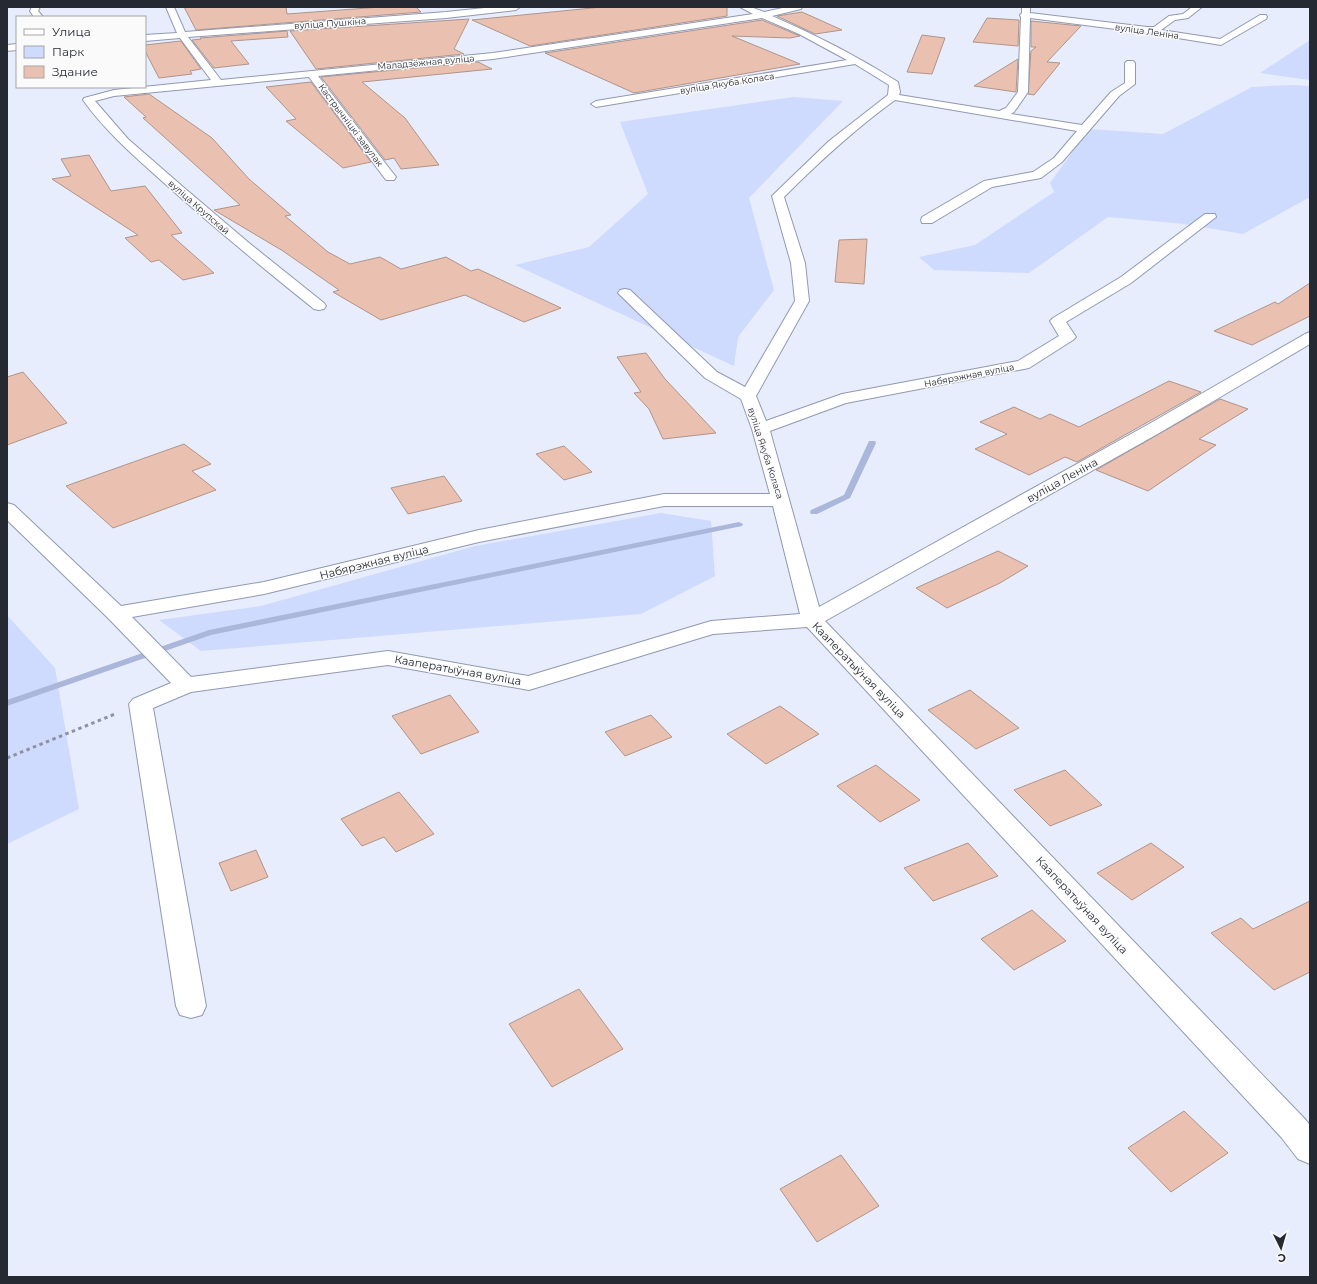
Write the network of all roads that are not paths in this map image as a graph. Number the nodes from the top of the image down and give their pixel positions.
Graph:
1 (36, 7) edge
2 (170, 7) edge
3 (516, 7) edge
4 (744, 7) edge
5 (798, 7) edge
6 (1198, 7) edge
7 (1025, 11) edge
8 (764, 15) junction
9 (38, 16) edge
10 (1263, 17) dead end
11 (1147, 30) junction
12 (182, 35) junction
13 (146, 38) edge
14 (857, 61) junction
15 (1130, 63) dead end
16 (311, 73) junction
17 (218, 82) junction
18 (893, 97) junction
19 (88, 100) joint
20 (596, 104) dead end
21 (1000, 115) junction
22 (1084, 129) junction
23 (390, 176) dead end
24 (1210, 217) dead end
25 (926, 220) dead end
26 (625, 293) dead end
27 (319, 306) dead end
28 (1310, 337) edge
29 (748, 396) junction
30 (761, 430) junction
31 (781, 500) junction
32 (7, 509) edge
33 (116, 614) junction
34 (812, 620) junction
35 (186, 685) junction
36 (190, 1006) dead end
37 (1310, 1149) edge

1 - 9 street
2 - 12 street
3 - 12 street, вуліца Пушкіна
4 - 8 street
5 - 8 street
6 - 11 street
7 - 11 street, вуліца Леніна
7 - 21 street, вуліца Леніна
8 - 14 street
8 - 16 street, Маладзёжная вуліца
10 - 11 street, вуліца Леніна
12 - 13 street, вуліца Пушкіна
12 - 17 street
14 - 18 street
14 - 20 street, вуліца Якуба Коласа
15 - 22 street
16 - 17 street, Маладзёжная вуліца
16 - 23 street, Кастрычніцкі завулак
17 - 19 street, Маладзёжная вуліца
18 - 21 street
18 - 29 street, вуліца Якуба Коласа
19 - 27 street, вуліца Крупскай
21 - 22 street
22 - 25 street
24 - 30 street, Набярэжная вуліца
26 - 29 street
28 - 34 street, вуліца Леніна
29 - 30 street, вуліца Якуба Коласа
30 - 31 street, вуліца Якуба Коласа
31 - 33 street, Набярэжная вуліца
31 - 34 street, вуліца Якуба Коласа
32 - 33 street
33 - 35 street
34 - 35 street, Кааператыўная вуліца
34 - 37 street, Кааператыўная вуліца
35 - 36 street, Кааператыўная вуліца

